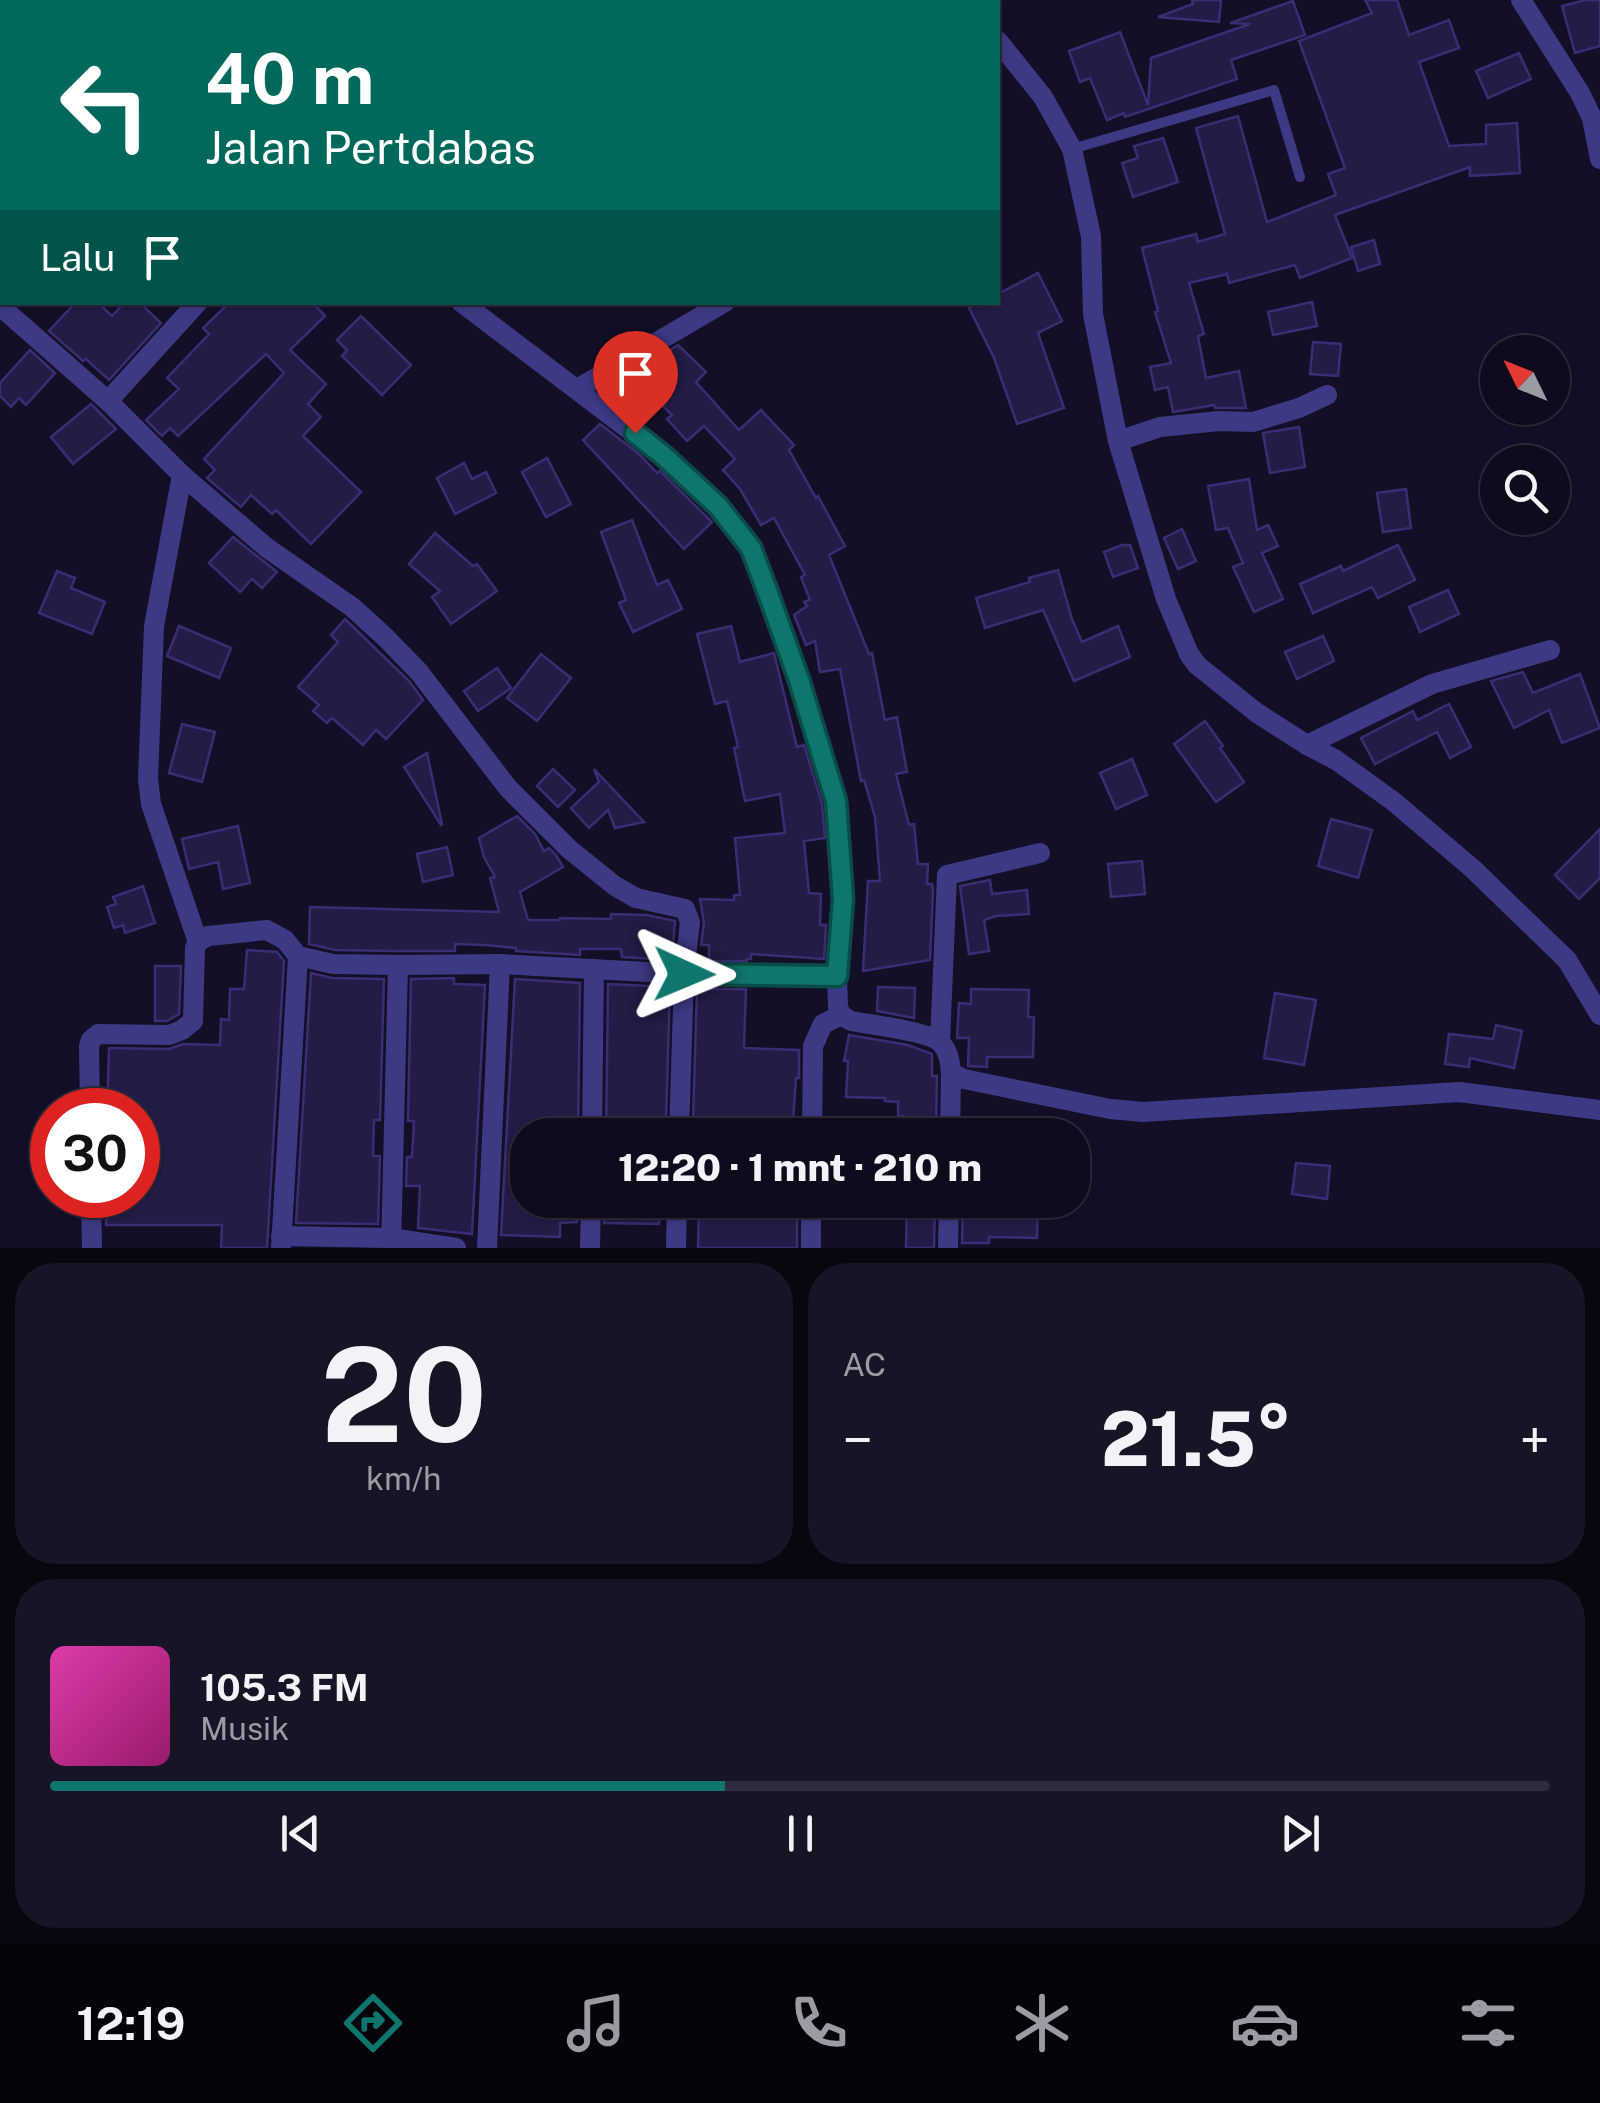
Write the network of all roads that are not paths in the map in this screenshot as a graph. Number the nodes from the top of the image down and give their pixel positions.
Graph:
1 (1521, 0) edge
2 (1001, 52) edge
3 (1072, 149) junction
4 (1600, 159) edge
5 (1300, 177) dead end
6 (195, 305) edge
7 (465, 305) edge
8 (720, 305) edge
9 (0, 306) edge
10 (577, 388) junction
11 (1327, 396) dead end
12 (108, 401) junction
13 (1118, 440) junction
14 (182, 476) junction
15 (1550, 650) dead end
16 (1307, 745) junction
17 (1040, 854) dead end
18 (198, 942) junction
19 (298, 956) junction
20 (500, 964) junction
21 (398, 966) junction
22 (594, 969) junction
23 (684, 974) junction
24 (837, 976) junction
25 (841, 1015) junction
26 (1600, 1015) edge
27 (940, 1042) junction
28 (951, 1073) junction
29 (90, 1088) edge
30 (1600, 1110) edge
31 (592, 1118) edge
32 (680, 1118) edge
33 (812, 1118) edge
34 (950, 1118) edge
35 (92, 1218) edge
36 (591, 1218) edge
37 (677, 1218) edge
38 (811, 1218) edge
39 (949, 1218) edge
40 (281, 1242) edge
41 (391, 1243) edge
42 (92, 1248) edge
43 (456, 1248) edge
44 (487, 1248) edge
45 (590, 1248) edge
46 (676, 1248) edge
47 (811, 1248) edge
48 (948, 1248) edge

1 - 4 street
2 - 3 street
3 - 5 lane
3 - 13 street
6 - 12 street
7 - 10 street
8 - 10 street
9 - 12 street
10 - 24 street
11 - 13 street
12 - 14 street
13 - 16 street
14 - 18 street
14 - 23 street
15 - 16 street
16 - 26 street
17 - 27 street
18 - 19 street
18 - 29 street
19 - 21 street
19 - 40 street
20 - 21 street
20 - 22 street
20 - 44 street
21 - 41 street
22 - 23 street
22 - 31 street
23 - 24 street
23 - 32 street
24 - 25 street
25 - 27 street
25 - 33 street
27 - 28 street
28 - 30 street
28 - 34 street
35 - 42 street
36 - 45 street
37 - 46 street
38 - 47 street
39 - 48 street
40 - 41 street
41 - 43 street

